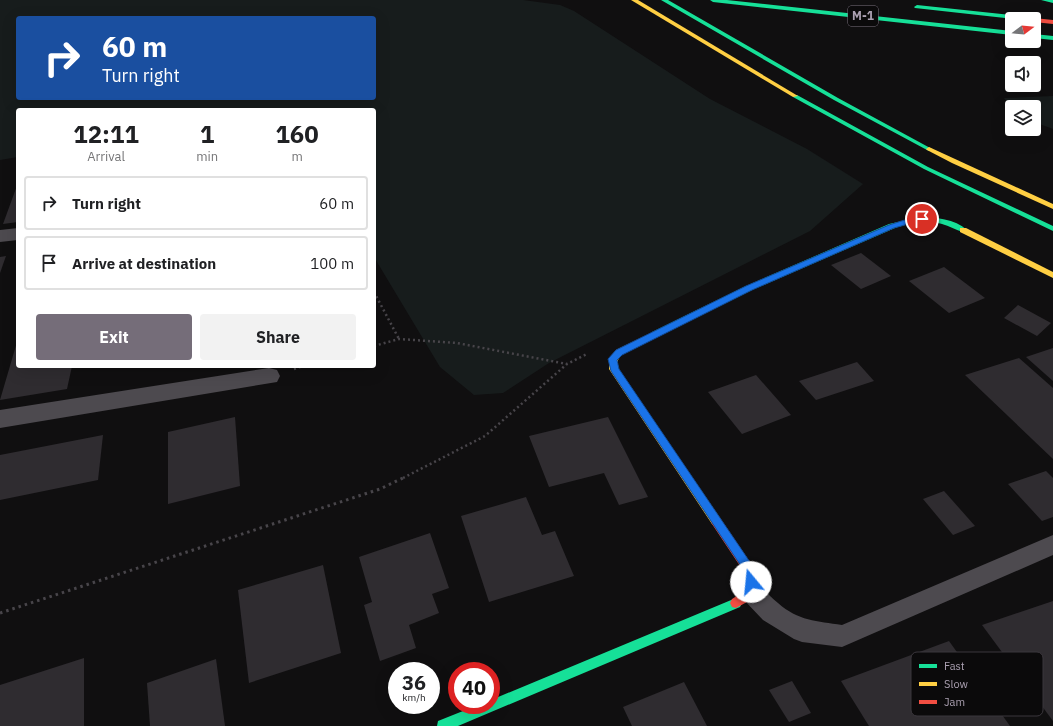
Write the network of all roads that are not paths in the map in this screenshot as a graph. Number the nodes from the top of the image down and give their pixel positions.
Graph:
1 (634, 0) edge
2 (664, 0) edge
3 (713, 0) edge
4 (1044, 0) edge
5 (1053, 1) edge
6 (911, 6) dead end
7 (1005, 16) edge
8 (1041, 21) edge
9 (1053, 22) edge
10 (1005, 32) edge
11 (1041, 37) edge
12 (1053, 38) edge
13 (1053, 207) edge
14 (1053, 229) edge
15 (16, 234) edge
16 (0, 236) edge
17 (1053, 275) edge
18 (269, 376) dead end
19 (0, 419) edge
20 (1053, 545) edge
21 (752, 593) junction
22 (443, 726) edge

1 - 14 main road
2 - 13 main road
3 - 10 main road, М-1
4 - 5 main road
6 - 7 main road
8 - 9 main road
11 - 12 main road
15 - 16 street
17 - 21 main road
18 - 19 street
20 - 21 lane
21 - 22 main road

